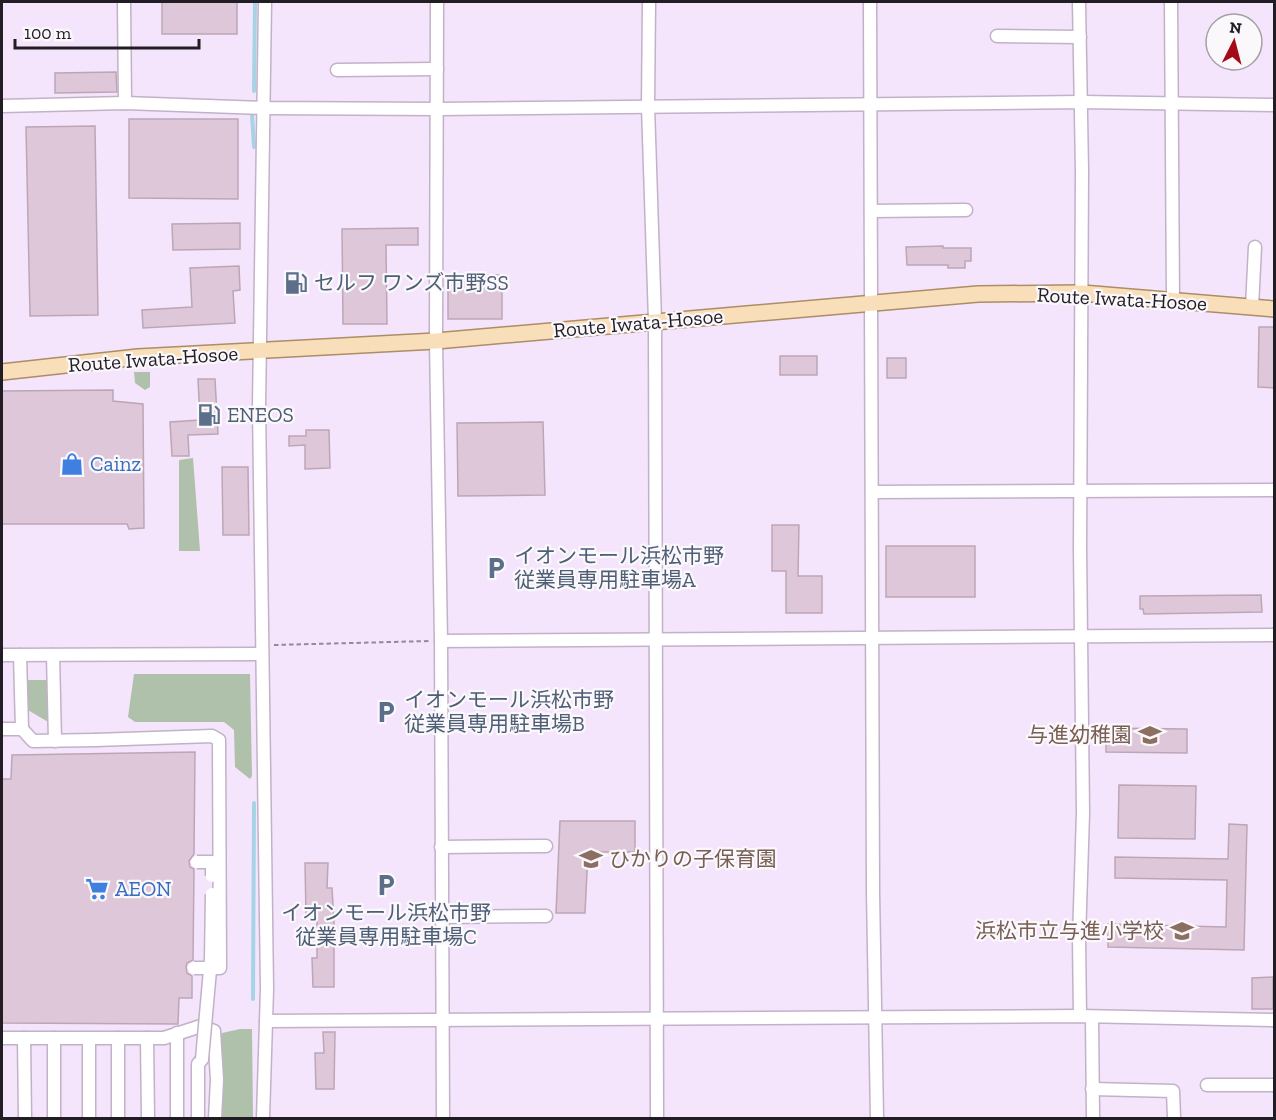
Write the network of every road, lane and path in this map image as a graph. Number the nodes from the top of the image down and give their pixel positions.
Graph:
1 (124, 2) edge
2 (265, 2) edge
3 (437, 2) edge
4 (649, 2) edge
5 (870, 2) edge
6 (1080, 2) edge
7 (1170, 2) edge
8 (997, 36) dead end
9 (1080, 37) junction
10 (437, 69) junction
11 (337, 70) dead end
12 (1082, 102) junction
13 (125, 103) junction
14 (870, 104) junction
15 (1171, 104) junction
16 (1275, 105) edge
17 (2, 106) edge
18 (648, 106) junction
19 (265, 108) junction
20 (437, 109) junction
21 (966, 210) dead end
22 (871, 211) junction
23 (1255, 247) dead end
24 (1082, 293) junction
25 (1173, 300) junction
26 (871, 303) junction
27 (1252, 307) junction
28 (1275, 309) edge
29 (655, 321) junction
30 (436, 342) junction
31 (260, 351) junction
32 (2, 372) edge
33 (1275, 490) edge
34 (1080, 491) junction
35 (873, 492) junction
36 (1275, 635) edge
37 (1082, 636) junction
38 (873, 639) junction
39 (655, 640) junction
40 (441, 641) junction
41 (262, 650) junction
42 (2, 655) edge
43 (20, 655) junction
44 (53, 655) junction
45 (2, 729) edge
46 (22, 729) junction
47 (55, 741) junction
48 (546, 846) dead end
49 (441, 847) junction
50 (197, 862) dead end
51 (546, 916) dead end
52 (441, 917) junction
53 (194, 968) dead end
54 (1086, 1016) junction
55 (877, 1018) junction
56 (443, 1020) junction
57 (658, 1020) junction
58 (1275, 1020) edge
59 (266, 1021) junction
60 (181, 1032) junction
61 (2, 1038) edge
62 (24, 1038) junction
63 (54, 1038) junction
64 (118, 1038) junction
65 (147, 1038) junction
66 (89, 1039) junction
67 (202, 1059) junction
68 (1275, 1084) edge
69 (1207, 1085) dead end
70 (1092, 1089) junction
71 (25, 1119) edge
72 (54, 1119) edge
73 (89, 1119) edge
74 (118, 1119) edge
75 (148, 1119) edge
76 (177, 1119) edge
77 (198, 1119) edge
78 (206, 1119) edge
79 (215, 1119) edge
80 (263, 1119) edge
81 (443, 1119) edge
82 (657, 1119) edge
83 (877, 1119) edge
84 (1093, 1119) edge
85 (1174, 1119) edge

1 - 13 street
2 - 19 street
3 - 10 street
4 - 18 street
5 - 14 street
6 - 9 street
7 - 15 street
8 - 9 street
9 - 12 street
10 - 11 street
10 - 20 street
12 - 14 street
12 - 15 street
12 - 24 street
13 - 17 street
13 - 19 street
14 - 18 street
14 - 22 street
15 - 16 street
15 - 25 street
18 - 20 street
18 - 29 street
19 - 20 street
19 - 31 street
20 - 30 street
21 - 22 street
22 - 26 street
23 - 27 street
24 - 25 main road, Route Iwata-Hosoe
24 - 26 main road, Route Iwata-Hosoe
24 - 34 street
25 - 27 main road, Route Iwata-Hosoe
26 - 29 main road, Route Iwata-Hosoe
26 - 35 street
27 - 28 main road, Route Iwata-Hosoe
29 - 30 main road, Route Iwata-Hosoe
29 - 39 street
30 - 31 main road, Route Iwata-Hosoe
30 - 40 street
31 - 32 main road, Route Iwata-Hosoe
31 - 41 street
33 - 34 street
34 - 35 street
34 - 37 street
35 - 38 street
36 - 37 street
37 - 38 street
37 - 54 street
38 - 39 street
38 - 55 street
39 - 40 street
39 - 57 street
40 - 41 path
40 - 49 street
41 - 44 street
41 - 59 street
42 - 43 street
43 - 44 street
43 - 46 street
44 - 47 street
45 - 46 street
46 - 47 street
47 - 53 street, bridge
48 - 49 street
49 - 52 street
50 - 67 street, bridge
51 - 52 street
52 - 56 street
54 - 55 street
54 - 58 street
54 - 70 street
55 - 57 street
55 - 83 street
56 - 57 street
56 - 59 street
56 - 81 street
57 - 82 street
59 - 80 street
60 - 65 street
60 - 76 street
60 - 79 street
61 - 62 street
62 - 63 street
62 - 71 street
63 - 66 street
63 - 72 street
64 - 65 street
64 - 66 street
64 - 74 street
65 - 75 street
66 - 73 street
67 - 77 street
67 - 78 street
68 - 69 street
70 - 84 street
70 - 85 street

